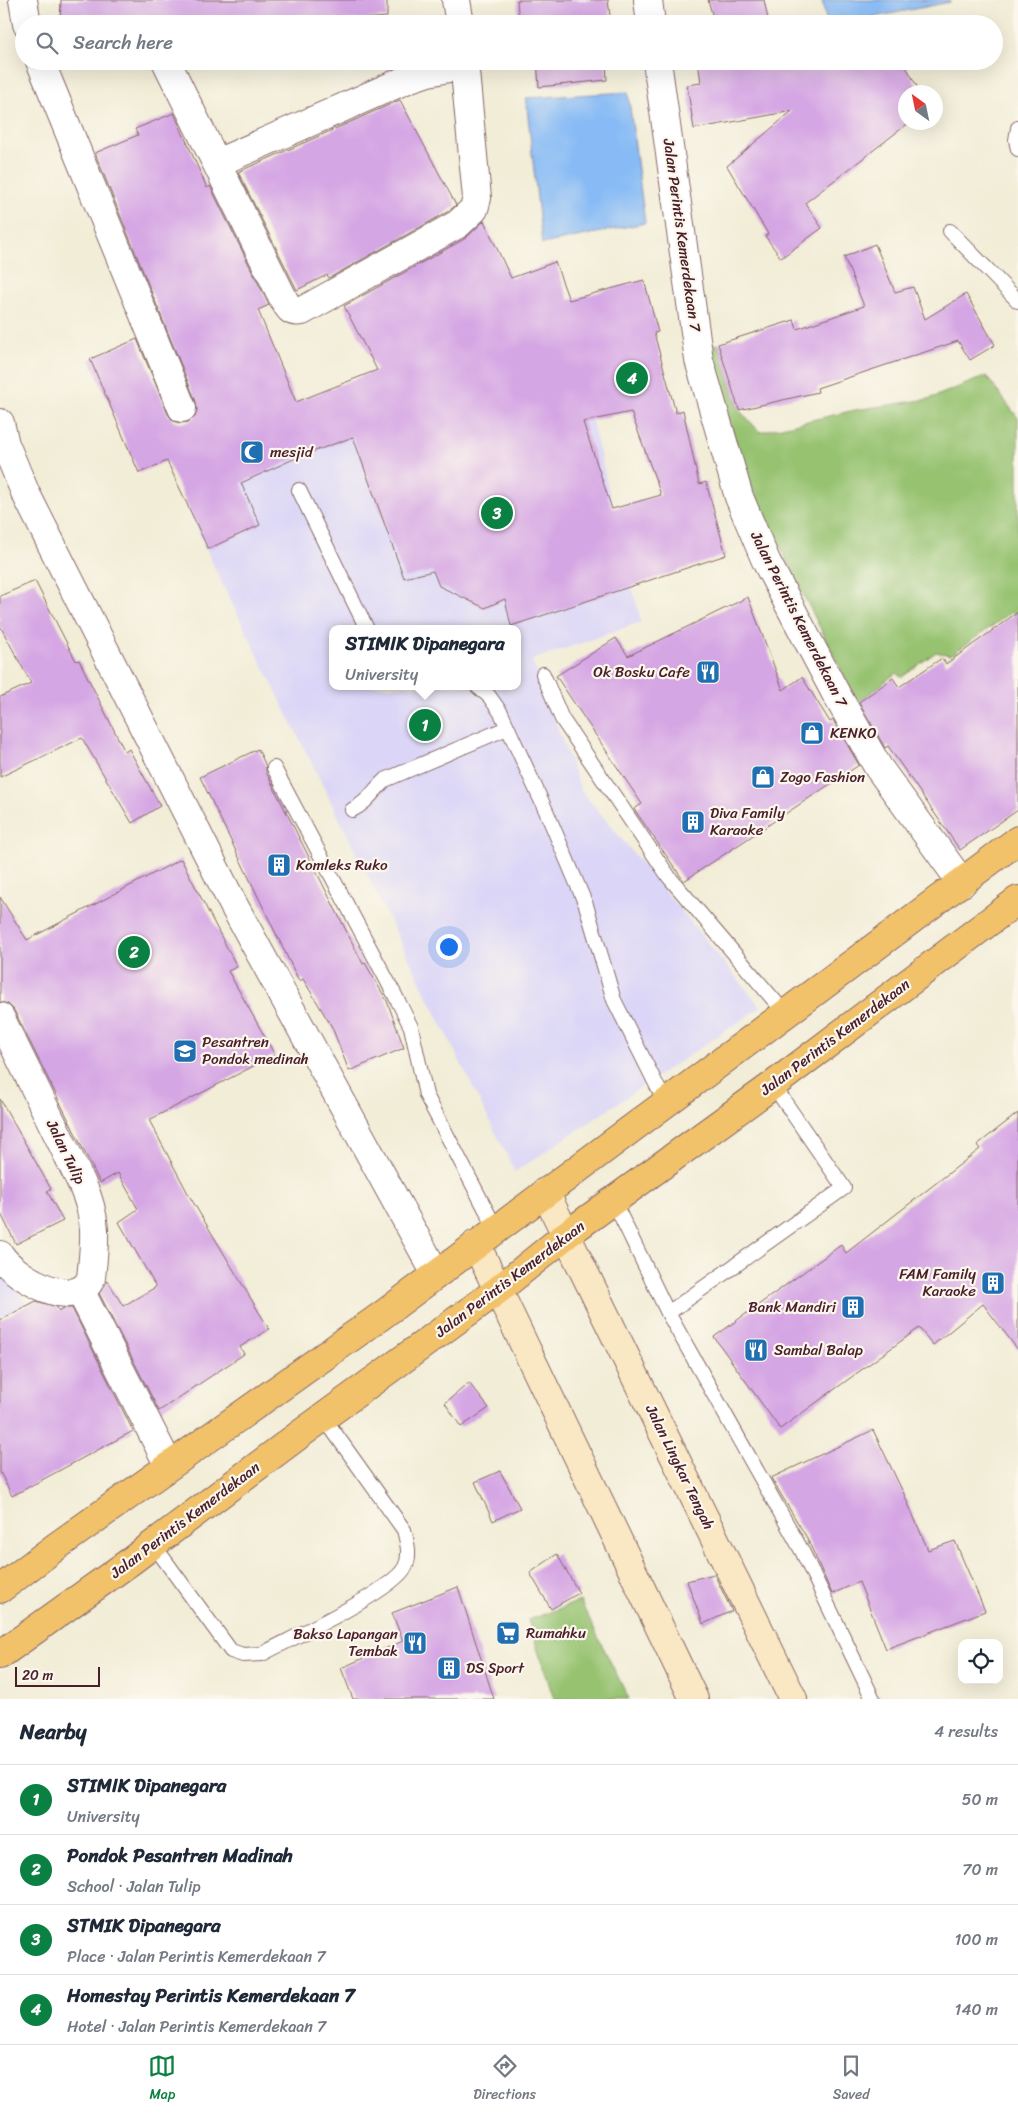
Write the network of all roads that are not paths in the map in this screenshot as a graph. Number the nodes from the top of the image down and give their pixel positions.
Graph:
1 (23, 0) edge
2 (456, 0) edge
3 (648, 0) edge
4 (26, 15) edge
5 (458, 15) edge
6 (650, 15) edge
7 (44, 70) edge
8 (170, 70) edge
9 (436, 70) edge
10 (465, 70) edge
11 (658, 70) edge
12 (1018, 128) edge
13 (1018, 148) edge
14 (217, 163) junction
15 (950, 231) dead end
16 (1018, 301) edge
17 (182, 408) dead end
18 (0, 423) edge
19 (299, 490) dead end
20 (365, 625) edge
21 (543, 674) dead end
22 (482, 690) edge
23 (507, 728) junction
24 (274, 768) dead end
25 (352, 810) dead end
26 (1018, 840) edge
27 (962, 883) junction
28 (1018, 900) edge
29 (786, 1013) junction
30 (0, 1017) edge
31 (773, 1085) junction
32 (665, 1102) junction
33 (545, 1192) junction
34 (613, 1200) junction
35 (566, 1235) junction
36 (486, 1236) junction
37 (0, 1254) edge
38 (436, 1274) junction
39 (498, 1290) junction
40 (81, 1292) junction
41 (668, 1313) junction
42 (324, 1418) junction
43 (169, 1466) junction
44 (153, 1544) junction
45 (0, 1588) edge
46 (0, 1655) edge
47 (694, 1699) edge
48 (793, 1699) edge
49 (873, 1699) edge

1 - 4 street
2 - 5 street
3 - 6 street
7 - 17 street
8 - 14 street
9 - 14 street
10 - 14 street
11 - 27 street, Jalan Perintis Kemerdekaan 7
12 - 13 lane
15 - 16 lane
18 - 38 street
19 - 20 lane
21 - 29 lane
22 - 23 lane
23 - 25 lane
23 - 32 lane
24 - 36 lane
26 - 27 highway
27 - 29 highway
28 - 31 highway, Jalan Perintis Kemerdekaan
29 - 32 highway
30 - 40 street, Jalan Tulip
31 - 34 highway, Jalan Perintis Kemerdekaan
31 - 41 lane
32 - 33 highway
33 - 35 main road, Jalan Lingkar Tengah
33 - 36 highway
34 - 35 highway, Jalan Perintis Kemerdekaan
34 - 41 lane
35 - 39 highway, Jalan Perintis Kemerdekaan
35 - 48 main road, Jalan Lingkar Tengah
36 - 38 highway
36 - 39 main road
37 - 40 street
38 - 43 highway
39 - 42 highway, Jalan Perintis Kemerdekaan
39 - 47 main road
40 - 43 street
41 - 49 lane
42 - 44 highway, Jalan Perintis Kemerdekaan
42 - 44 lane
43 - 45 highway
44 - 46 highway, Jalan Perintis Kemerdekaan

